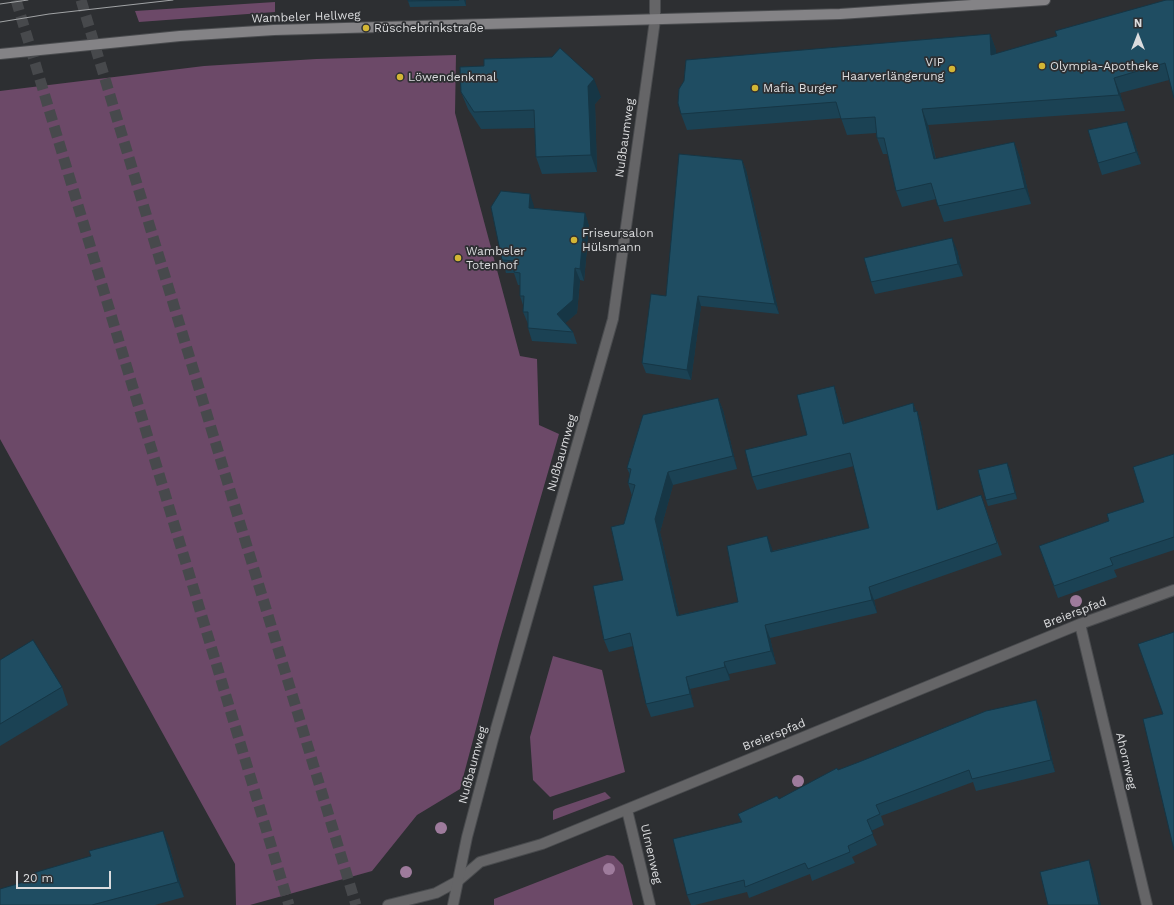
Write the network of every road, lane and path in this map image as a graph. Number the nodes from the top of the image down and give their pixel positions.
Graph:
1 (655, 0) edge
2 (1045, 0) edge
3 (1002, 2) edge
4 (654, 20) junction
5 (0, 54) edge
6 (1174, 590) edge
7 (1080, 624) junction
8 (627, 810) junction
9 (458, 881) junction
10 (388, 905) edge
11 (453, 905) edge
12 (650, 905) edge
13 (1147, 905) edge

1 - 4 street, Nußbaumweg
2 - 3 main road, Wambeler Hellweg
3 - 4 main road, Wambeler Hellweg
4 - 5 main road, Wambeler Hellweg
4 - 9 street, Nußbaumweg
6 - 7 street, Breierspfad
7 - 8 street, Breierspfad
7 - 13 street, Ahornweg
8 - 9 street, Breierspfad
8 - 12 street, Ulmenweg
9 - 10 street, Breierspfad
9 - 11 street, Nußbaumweg

